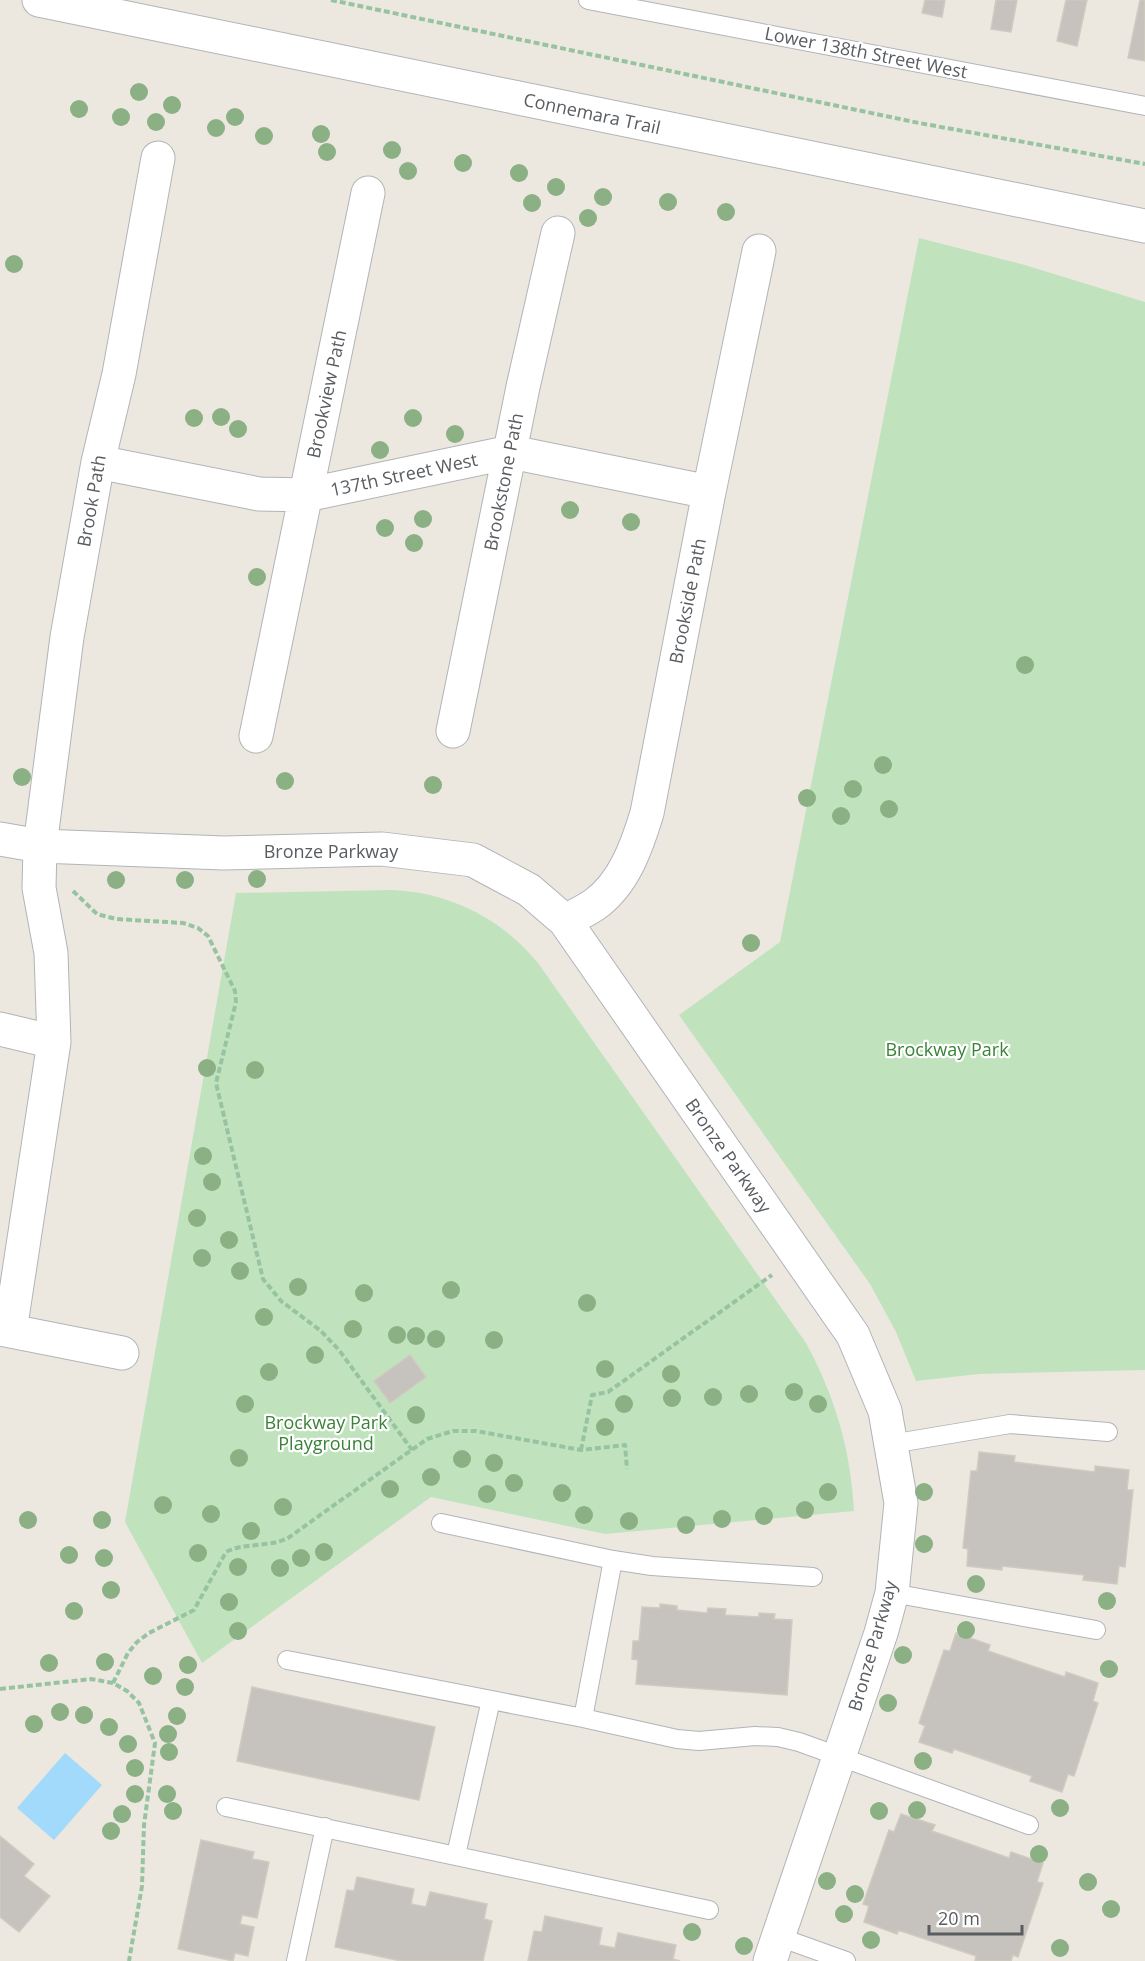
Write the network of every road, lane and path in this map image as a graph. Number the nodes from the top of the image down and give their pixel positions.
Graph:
1 (39, 0) edge
2 (331, 0) edge
3 (588, 0) edge
4 (1145, 106) edge
5 (158, 158) dead end
6 (1145, 164) edge
7 (368, 193) dead end
8 (1145, 226) edge
9 (558, 233) dead end
10 (759, 251) dead end
11 (511, 453) junction
12 (98, 462) junction
13 (709, 492) junction
14 (306, 495) junction
15 (453, 731) dead end
16 (256, 736) dead end
17 (0, 839) edge
18 (40, 846) junction
19 (70, 889) dead end
20 (565, 921) junction
21 (0, 1029) edge
22 (54, 1042) junction
23 (799, 1257) junction
24 (5, 1330) edge
25 (122, 1353) dead end
26 (1108, 1432) dead end
27 (891, 1444) junction
28 (412, 1450) junction
29 (581, 1450) junction
30 (627, 1468) dead end
31 (441, 1523) dead end
32 (613, 1560) junction
33 (813, 1577) dead end
34 (892, 1593) junction
35 (1096, 1630) dead end
36 (287, 1660) dead end
37 (113, 1683) junction
38 (0, 1689) edge
39 (491, 1700) junction
40 (583, 1718) junction
41 (840, 1757) junction
42 (226, 1807) dead end
43 (1029, 1825) dead end
44 (325, 1827) junction
45 (456, 1855) junction
46 (709, 1910) dead end
47 (775, 1949) edge
48 (129, 1961) edge
49 (296, 1961) edge
50 (846, 1961) edge

1 - 8 street, Connemara Trail
2 - 6 path
3 - 4 lane, Lower 138th Street West
5 - 12 street, Brook Path
7 - 14 street, Brookview Path
9 - 11 street, Brookstone Path
10 - 13 street, Brookside Path
11 - 13 street, 137th Street West
11 - 14 street, 137th Street West
11 - 15 street, Brookstone Path
12 - 14 street, 137th Street West
12 - 18 street, Brook Path
13 - 20 street, Brookside Path
14 - 16 street, Brookview Path
17 - 18 street, Bronze Parkway
18 - 20 street, Bronze Parkway
18 - 22 street, Brook Path
19 - 28 path
20 - 23 street, Bronze Parkway
21 - 22 street
22 - 24 street, Brook Path
23 - 27 street, Bronze Parkway
23 - 29 path
24 - 25 street
26 - 27 lane
27 - 34 street, Bronze Parkway
28 - 29 path
28 - 37 path
29 - 30 path
31 - 32 lane
32 - 33 lane
32 - 40 lane
34 - 35 lane
34 - 41 street, Bronze Parkway
36 - 39 lane
37 - 38 path
37 - 48 path
39 - 40 lane
39 - 45 lane
40 - 41 lane
41 - 43 lane
41 - 47 street, Bronze Parkway
42 - 44 lane
44 - 45 lane
44 - 49 lane
45 - 46 lane
47 - 50 lane

